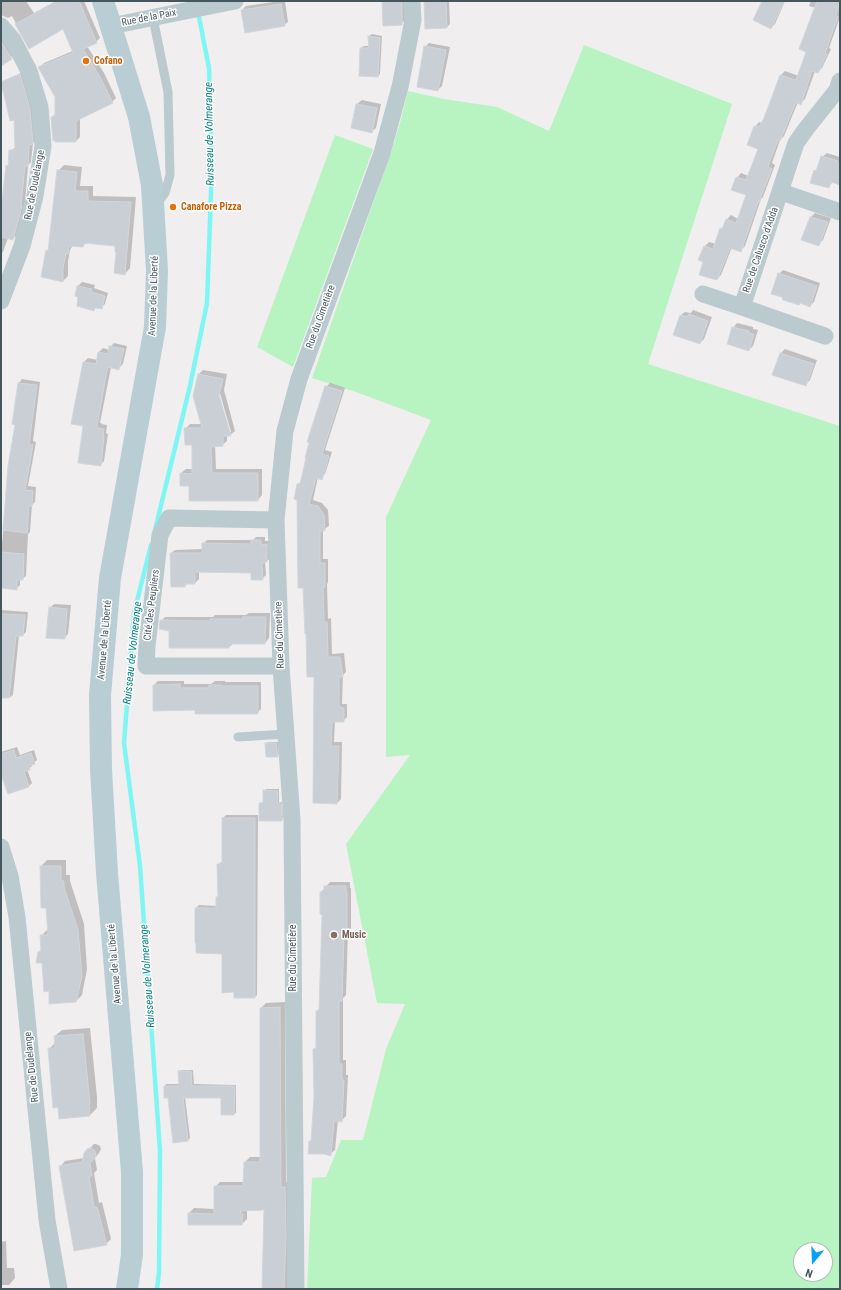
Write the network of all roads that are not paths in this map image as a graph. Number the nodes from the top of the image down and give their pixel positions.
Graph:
1 (103, 1) edge
2 (412, 1) edge
3 (227, 2) edge
4 (153, 18) junction
5 (1, 26) edge
6 (111, 26) junction
7 (840, 81) edge
8 (781, 192) junction
9 (153, 209) junction
10 (840, 212) edge
11 (703, 294) dead end
12 (1, 301) edge
13 (742, 307) junction
14 (825, 336) dead end
15 (276, 520) junction
16 (281, 666) junction
17 (286, 734) junction
18 (238, 737) dead end
19 (1, 847) edge
20 (59, 1289) edge
21 (127, 1289) edge
22 (296, 1289) edge

1 - 6 main road, Avenue de la Liberté
2 - 15 street, Rue du Cimetière
3 - 4 street, Rue de la Paix
4 - 6 street, Rue de la Paix
4 - 9 lane
5 - 12 street, Rue de Dudelange
6 - 9 main road, Avenue de la Liberté
7 - 8 street, Rue de Calusco d'Adda
8 - 10 street
8 - 13 street, Rue de Calusco d'Adda
9 - 21 main road, Avenue de la Liberté
11 - 13 street
13 - 14 street
15 - 16 street, Rue du Cimetière
15 - 16 street, Cité des Peupliers
16 - 17 street, Rue du Cimetière
17 - 18 lane
17 - 22 street, Rue du Cimetière
19 - 20 street, Rue de Dudelange

